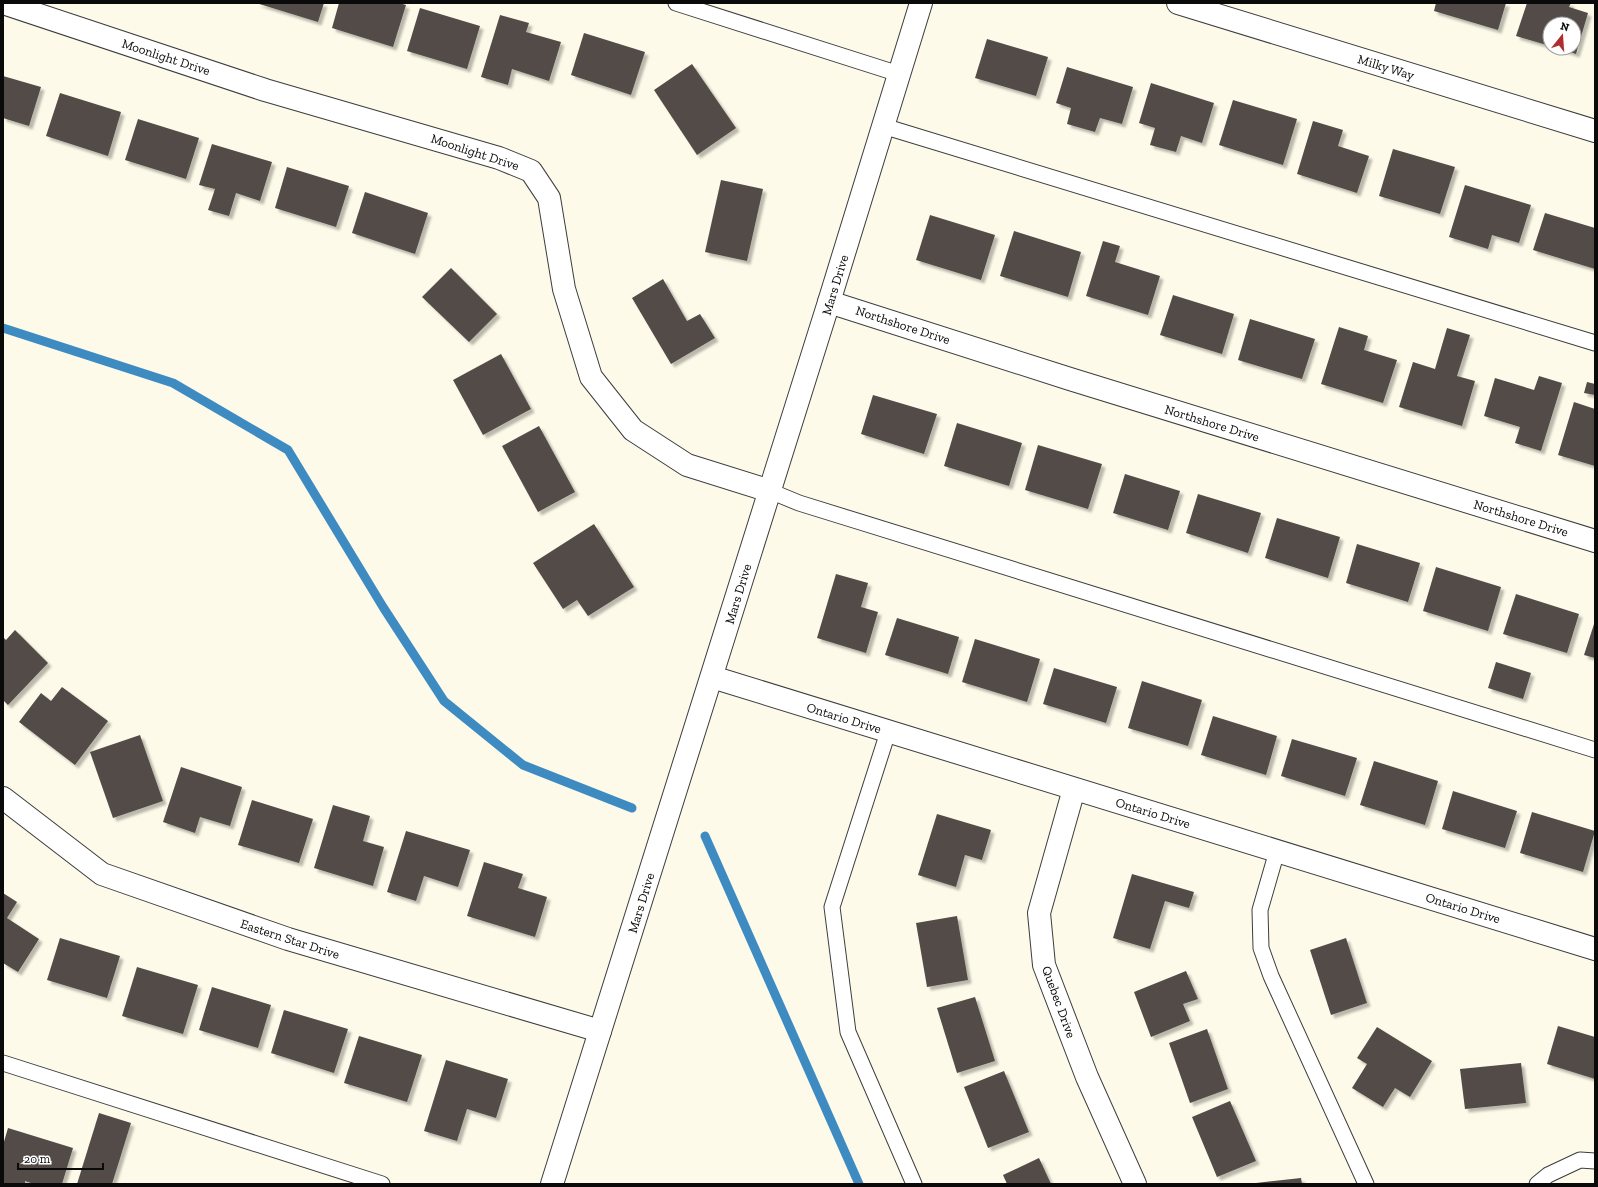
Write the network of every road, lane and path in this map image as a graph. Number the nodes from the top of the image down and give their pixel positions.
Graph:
1 (3, 3) edge
2 (676, 3) edge
3 (921, 3) edge
4 (1178, 3) edge
5 (899, 74) junction
6 (884, 126) junction
7 (1595, 131) edge
8 (829, 302) junction
9 (1595, 343) edge
10 (770, 491) junction
11 (1595, 541) edge
12 (712, 677) junction
13 (888, 732) junction
14 (1595, 750) edge
15 (1074, 789) junction
16 (3, 798) edge
17 (1277, 851) junction
18 (1595, 949) edge
19 (600, 1031) junction
20 (3, 1063) edge
21 (1595, 1161) edge
22 (382, 1184) edge
23 (552, 1184) edge
24 (914, 1184) edge
25 (1135, 1184) edge
26 (1366, 1184) edge
27 (1537, 1184) edge

1 - 10 street, Moonlight Drive
2 - 5 lane
3 - 5 street, Mars Drive
4 - 7 street, Milky Way
5 - 6 street, Mars Drive
6 - 8 street, Mars Drive
6 - 9 lane
8 - 10 street, Mars Drive
8 - 11 street, Northshore Drive
10 - 12 street, Mars Drive
10 - 14 lane
12 - 13 street, Ontario Drive
12 - 19 street, Mars Drive
13 - 15 street, Ontario Drive
13 - 24 lane
15 - 17 street, Ontario Drive
15 - 25 street, Quebec Drive
16 - 19 street, Eastern Star Drive
17 - 18 street, Ontario Drive
17 - 26 lane
19 - 23 street, Mars Drive
20 - 22 lane
21 - 27 lane

